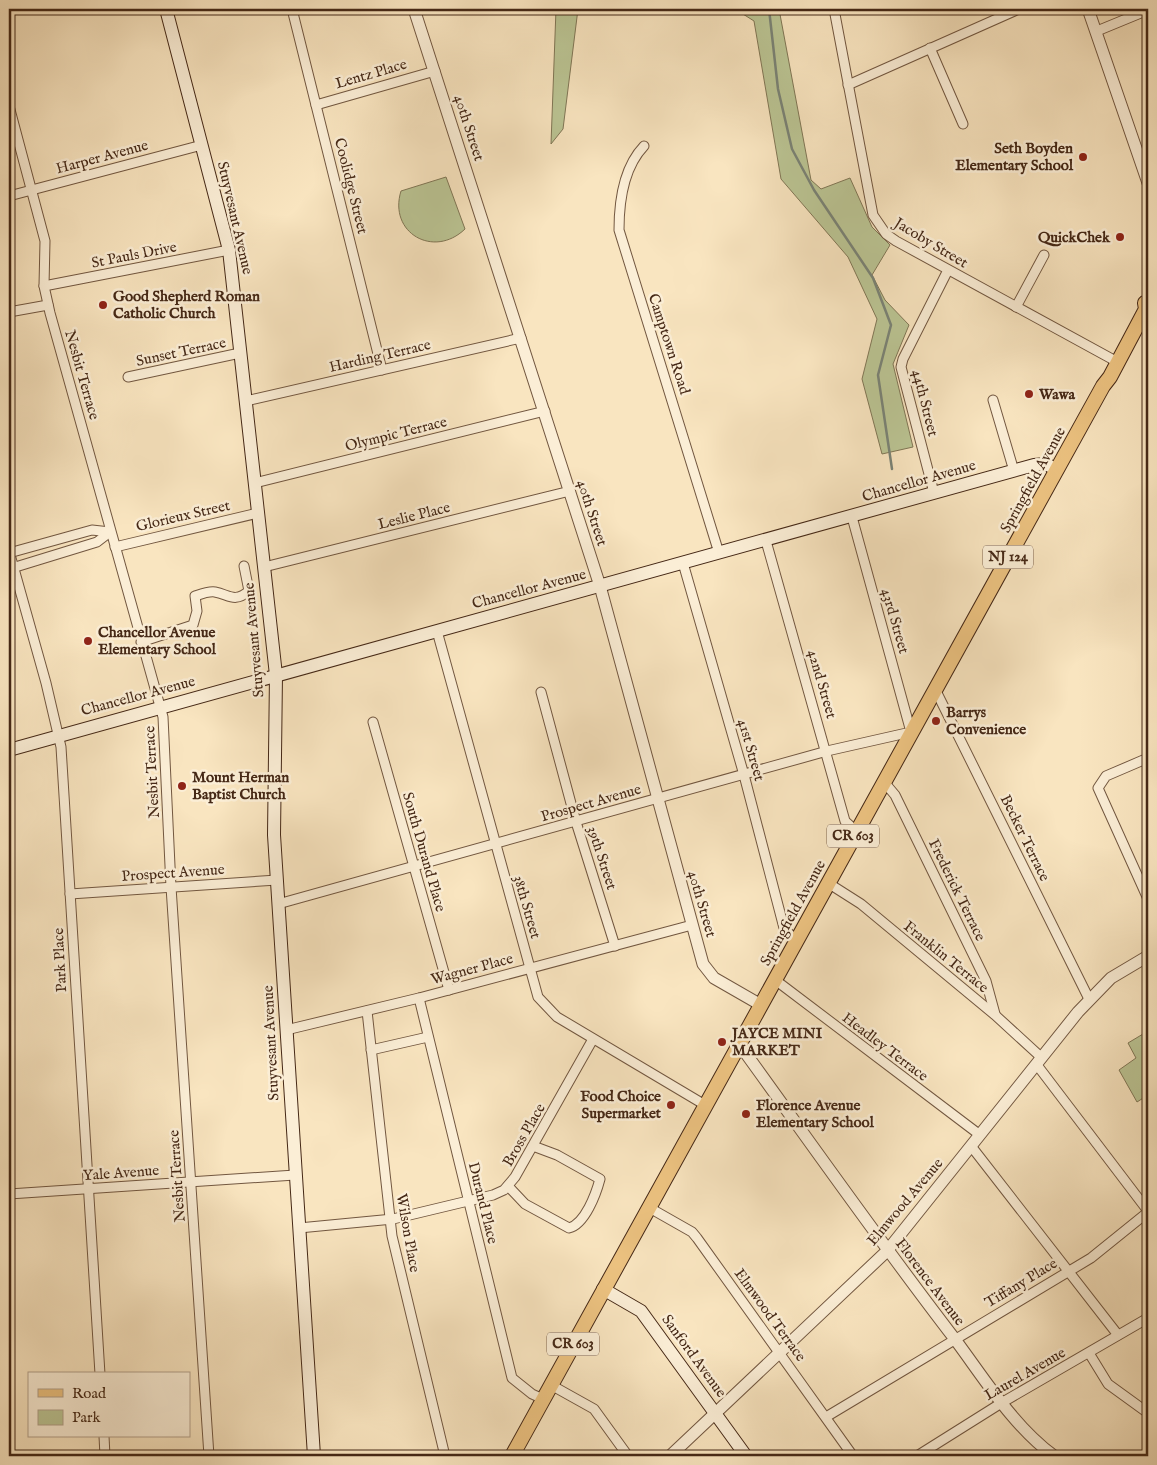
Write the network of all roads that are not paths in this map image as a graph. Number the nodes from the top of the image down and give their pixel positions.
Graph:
1 (166, 9) edge
2 (292, 9) edge
3 (414, 9) edge
4 (834, 9) edge
5 (1018, 9) edge
6 (1088, 9) edge
7 (1148, 10) edge
8 (1097, 31) junction
9 (930, 48) junction
10 (434, 70) junction
11 (848, 85) junction
12 (316, 105) junction
13 (9, 108) edge
14 (963, 124) dead end
15 (202, 145) junction
16 (644, 146) dead end
17 (1148, 183) edge
18 (31, 190) junction
19 (9, 196) edge
20 (228, 250) junction
21 (1044, 255) dead end
22 (948, 270) junction
23 (44, 286) junction
24 (1147, 300) edge
25 (48, 305) junction
26 (1016, 307) junction
27 (9, 312) edge
28 (1148, 326) edge
29 (521, 338) junction
30 (1128, 343) junction
31 (240, 354) junction
32 (1112, 358) junction
33 (382, 370) junction
34 (128, 377) dead end
35 (1103, 386) junction
36 (993, 400) dead end
37 (246, 401) junction
38 (545, 411) junction
39 (1057, 470) junction
40 (1014, 471) junction
41 (255, 483) junction
42 (570, 492) junction
43 (934, 493) junction
44 (258, 513) junction
45 (852, 517) junction
46 (110, 532) junction
47 (766, 541) junction
48 (114, 547) junction
49 (9, 552) edge
50 (719, 553) junction
51 (683, 563) junction
52 (244, 566) dead end
53 (264, 567) junction
54 (11, 569) edge
55 (600, 586) junction
56 (437, 631) junction
57 (141, 642) junction
58 (956, 652) joint
59 (276, 675) junction
60 (936, 689) junction
61 (541, 692) dead end
62 (160, 707) junction
63 (373, 722) dead end
64 (911, 732) junction
65 (59, 735) junction
66 (9, 750) edge
67 (827, 752) junction
68 (1148, 758) edge
69 (744, 775) junction
70 (884, 782) junction
71 (657, 799) junction
72 (576, 822) junction
73 (856, 831) junction
74 (495, 844) junction
75 (414, 866) junction
76 (277, 880) junction
77 (828, 883) junction
78 (171, 887) junction
79 (70, 894) junction
80 (1148, 900) edge
81 (278, 904) junction
82 (692, 925) junction
83 (796, 941) junction
84 (615, 946) junction
85 (1148, 956) edge
86 (530, 968) junction
87 (774, 980) junction
88 (449, 990) junction
89 (419, 998) junction
90 (1089, 999) junction
91 (761, 1004) junction
92 (367, 1011) junction
93 (995, 1015) junction
94 (286, 1030) junction
95 (428, 1036) junction
96 (593, 1039) junction
97 (739, 1044) junction
98 (371, 1050) junction
99 (1039, 1061) junction
100 (705, 1105) junction
101 (980, 1136) junction
102 (534, 1146) junction
103 (971, 1146) junction
104 (295, 1175) junction
105 (191, 1182) junction
106 (508, 1186) junction
107 (87, 1190) junction
108 (9, 1194) edge
109 (469, 1201) junction
110 (648, 1208) junction
111 (1148, 1212) edge
112 (389, 1219) junction
113 (299, 1228) junction
114 (887, 1250) junction
115 (1069, 1271) junction
116 (603, 1289) junction
117 (1148, 1318) edge
118 (1118, 1336) junction
119 (954, 1339) junction
120 (780, 1353) junction
121 (1089, 1353) junction
122 (100, 1372) edge
123 (551, 1385) junction
124 (543, 1399) junction
125 (1002, 1402) junction
126 (1148, 1413) edge
127 (716, 1414) junction
128 (826, 1417) junction
129 (104, 1438) edge
130 (512, 1455) edge
131 (105, 1456) edge
132 (209, 1456) edge
133 (314, 1456) edge
134 (445, 1456) edge
135 (628, 1456) edge
136 (670, 1456) edge
137 (746, 1456) edge
138 (853, 1456) edge
139 (917, 1456) edge
140 (1054, 1456) edge

1 - 15 main road, Stuyvesant Avenue
2 - 12 street, Coolidge Street
3 - 10 street, 40th Street
4 - 11 street, Jacoby Street
5 - 9 street
6 - 8 street
7 - 8 street
8 - 17 street
9 - 11 street
9 - 14 street
10 - 12 street, Lentz Place
10 - 29 street, 40th Street
11 - 22 street, Jacoby Street
12 - 33 street, Coolidge Street
13 - 18 street, Nesbit Terrace
15 - 18 street, Harper Avenue
15 - 20 main road, Stuyvesant Avenue
16 - 50 street, Camptown Road
18 - 19 street, Harper Avenue
18 - 23 street, Nesbit Terrace
20 - 23 street, St Pauls Drive
20 - 31 main road, Stuyvesant Avenue
21 - 26 street
22 - 26 street, Jacoby Street
22 - 43 street, 44th Street
23 - 25 street, Nesbit Terrace
24 - 30 main road, Springfield Avenue / NJ 124
24 - 32 main road, Springfield Avenue / NJ 124
25 - 27 street
25 - 46 street, Nesbit Terrace
26 - 32 street, Jacoby Street
28 - 30 main road
29 - 33 street, Harding Terrace
29 - 38 street, 40th Street
30 - 35 main road, Springfield Avenue / NJ 124
31 - 34 street, Sunset Terrace
31 - 37 main road, Stuyvesant Avenue
32 - 35 main road, Springfield Avenue / NJ 124
33 - 37 street, Harding Terrace
35 - 39 main road, Springfield Avenue / NJ 124
36 - 40 street
37 - 41 main road, Stuyvesant Avenue
38 - 41 street, Olympic Terrace
38 - 42 street, 40th Street
39 - 40 main road, Chancellor Avenue
39 - 58 main road, Springfield Avenue / NJ 124
40 - 43 main road, Chancellor Avenue
41 - 44 main road, Stuyvesant Avenue
42 - 53 street, Leslie Place
42 - 55 street, 40th Street
43 - 45 main road, Chancellor Avenue
44 - 48 street, Glorieux Street
44 - 53 main road, Stuyvesant Avenue
45 - 47 main road, Chancellor Avenue
45 - 64 street, 43rd Street
46 - 48 street, Nesbit Terrace
46 - 49 street
46 - 54 street
47 - 50 main road, Chancellor Avenue
47 - 67 street, 42nd Street
48 - 57 street, Nesbit Terrace
49 - 54 street, Park Place
50 - 51 main road, Chancellor Avenue
51 - 55 main road, Chancellor Avenue
51 - 69 street, 41st Street
52 - 57 street
53 - 59 main road, Stuyvesant Avenue
54 - 65 street, Park Place
55 - 56 main road, Chancellor Avenue
55 - 71 street, 40th Street
56 - 59 main road, Chancellor Avenue
56 - 74 street, 38th Street
57 - 62 street, Nesbit Terrace
58 - 60 main road, Springfield Avenue / CR 603
59 - 62 main road, Chancellor Avenue
59 - 76 main road, Stuyvesant Avenue
60 - 64 main road, Springfield Avenue / CR 603
60 - 90 street, Becker Terrace
61 - 72 street, 39th Street
62 - 65 main road, Chancellor Avenue
62 - 78 street, Nesbit Terrace
63 - 75 street, South Durand Place
64 - 67 street, Prospect Avenue
64 - 70 main road, Springfield Avenue / CR 603
65 - 66 main road, Chancellor Avenue
65 - 79 street, Park Place
67 - 69 street, Prospect Avenue
67 - 73 street, 42nd Street
68 - 80 street
69 - 71 street, Prospect Avenue
69 - 83 street, 41st Street
70 - 73 main road, Springfield Avenue / CR 603
70 - 93 street, Frederick Terrace
71 - 72 street, Prospect Avenue
71 - 82 street, 40th Street
72 - 74 street, Prospect Avenue
72 - 84 street, 39th Street
73 - 77 main road, Springfield Avenue / CR 603
74 - 75 street, Prospect Avenue
74 - 86 street, 38th Street
75 - 81 street, Prospect Avenue
75 - 88 street, South Durand Place
76 - 78 street, Prospect Avenue
76 - 81 main road, Stuyvesant Avenue
77 - 83 main road, Springfield Avenue / CR 603
77 - 93 street, Franklin Terrace
78 - 79 street, Prospect Avenue
78 - 105 street, Nesbit Terrace
79 - 107 street, Park Place
81 - 94 main road, Stuyvesant Avenue
82 - 84 street, Wagner Place
82 - 91 street, 40th Street
83 - 87 main road, Springfield Avenue / CR 603
84 - 86 street, Wagner Place
85 - 90 street, Elmwood Avenue
86 - 88 street, Wagner Place
86 - 96 street, 38th Street
87 - 91 main road, Springfield Avenue / CR 603
87 - 101 street, Headley Terrace
88 - 89 street, Wagner Place
89 - 92 street, Wagner Place
89 - 95 street, Durand Place
90 - 99 street, Elmwood Avenue
91 - 97 main road, Springfield Avenue / CR 603
92 - 94 street, Wagner Place
92 - 98 street, Wilson Place
93 - 99 street, Franklin Terrace
94 - 104 main road, Stuyvesant Avenue
95 - 98 street
95 - 109 street, Durand Place
96 - 100 street, 38th Street
96 - 102 street, Bross Place
97 - 100 main road, Springfield Avenue / CR 603
97 - 114 street, Florence Avenue
98 - 112 street, Wilson Place
99 - 101 street, Elmwood Avenue
99 - 111 street, Franklin Terrace
100 - 110 main road, Springfield Avenue / CR 603
101 - 103 street, Elmwood Avenue
102 - 106 street, Bross Place
102 - 106 street
103 - 114 street, Elmwood Avenue
103 - 115 street
104 - 105 street, Yale Avenue
104 - 113 main road, Stuyvesant Avenue
105 - 107 street, Yale Avenue
105 - 132 street, Nesbit Terrace
106 - 109 street, Bross Place
107 - 108 street, Yale Avenue
107 - 122 street, Park Place
109 - 112 street, Bross Place
109 - 124 street, Durand Place
110 - 116 main road, Springfield Avenue / CR 603
110 - 120 street, Elmwood Terrace
111 - 115 street, Tiffany Place
112 - 113 street, Bross Place
112 - 134 street, Wilson Place
113 - 133 main road, Stuyvesant Avenue
114 - 119 street, Florence Avenue
114 - 120 street, Elmwood Avenue
115 - 118 street
115 - 119 street, Tiffany Place
116 - 123 main road, Springfield Avenue / CR 603
116 - 127 main road, Sanford Avenue
117 - 118 street, Laurel Avenue
118 - 121 street, Laurel Avenue
119 - 125 street, Florence Avenue
119 - 128 street, Tiffany Place
120 - 127 street, Elmwood Avenue
120 - 128 street, Elmwood Terrace
121 - 125 street, Laurel Avenue
121 - 126 street
123 - 124 main road, Springfield Avenue / CR 603
123 - 135 street
124 - 130 main road, Springfield Avenue / CR 603
125 - 139 street, Laurel Avenue
125 - 140 street, Florence Avenue
127 - 136 street, Elmwood Avenue
127 - 137 main road, Sanford Avenue
128 - 138 street, Elmwood Terrace
129 - 131 street

